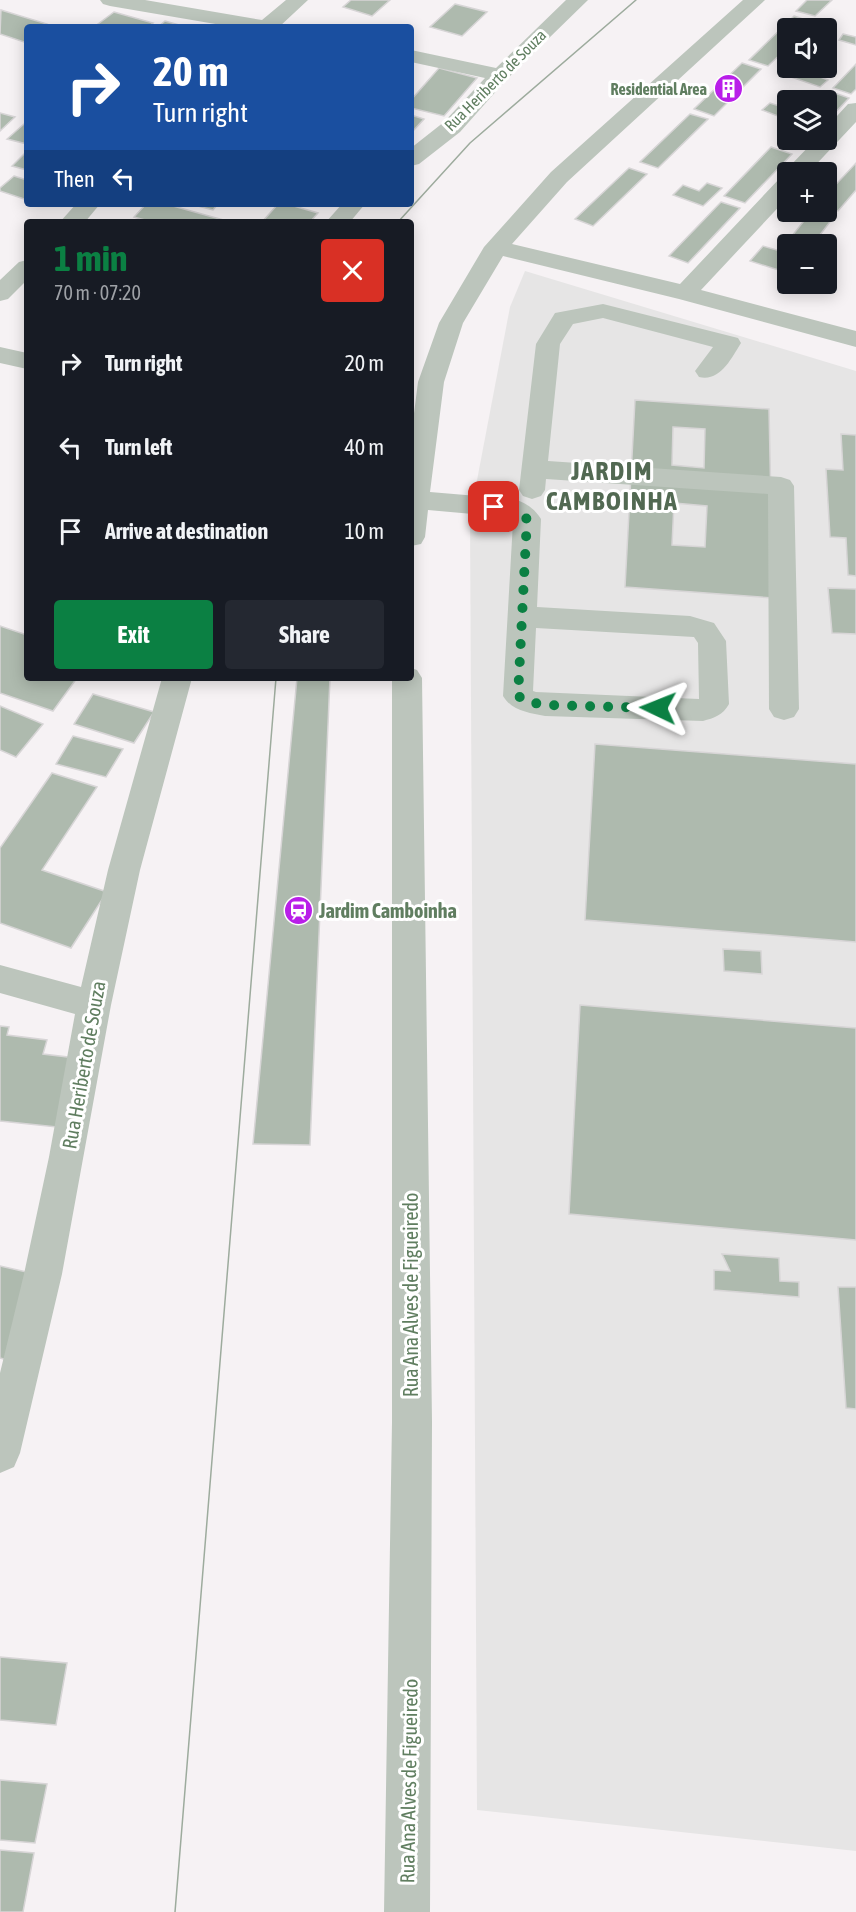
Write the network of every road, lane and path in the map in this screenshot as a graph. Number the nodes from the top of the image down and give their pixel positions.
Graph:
1 (110, 0) edge
2 (298, 0) edge
3 (578, 0) edge
4 (755, 0) edge
5 (249, 24) edge
6 (270, 24) edge
7 (414, 57) edge
8 (500, 75) junction
9 (856, 109) edge
10 (414, 157) edge
11 (806, 162) edge
12 (777, 195) edge
13 (86, 207) edge
14 (351, 207) edge
15 (75, 219) edge
16 (341, 219) edge
17 (496, 247) junction
18 (24, 270) edge
19 (686, 293) junction
20 (0, 294) edge
21 (856, 339) edge
22 (0, 355) edge
23 (24, 360) edge
24 (708, 371) dead end
25 (417, 427) edge
26 (535, 469) junction
27 (416, 500) junction
28 (513, 508) junction
29 (414, 515) edge
30 (523, 617) junction
31 (176, 681) edge
32 (407, 681) edge
33 (784, 709) dead end
34 (0, 979) edge
35 (94, 1005) junction
36 (0, 1453) edge
37 (407, 1912) edge

1 - 5 street
2 - 6 street
3 - 8 street, Rua Heriberto de Souza
4 - 17 street
7 - 8 street
8 - 10 street, Rua Heriberto de Souza
9 - 11 street
12 - 19 street
13 - 15 street
14 - 16 street
17 - 19 street
17 - 25 street
18 - 20 street
19 - 21 street
22 - 23 street
24 - 26 street
25 - 27 street
26 - 28 street
26 - 33 street
27 - 28 street
27 - 29 street
28 - 30 street
30 - 30 street
31 - 35 street, Rua Heriberto de Souza
32 - 37 street, Rua Ana Alves de Figueiredo
34 - 35 street
35 - 36 street, Rua Heriberto de Souza

